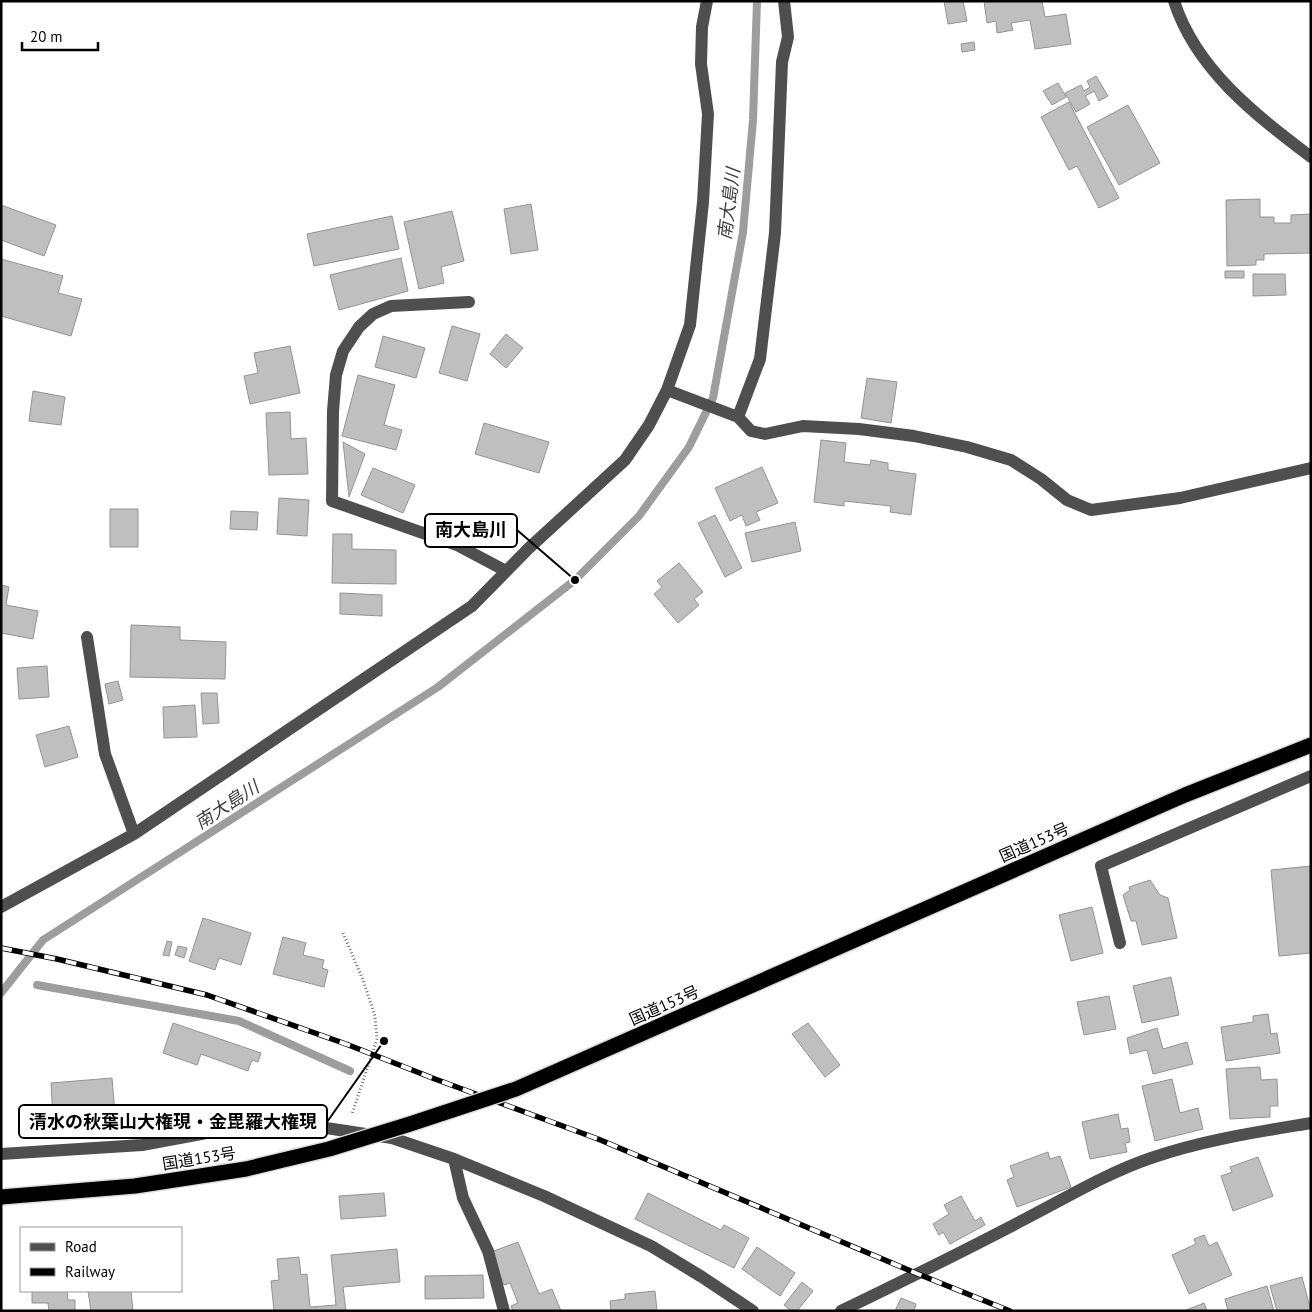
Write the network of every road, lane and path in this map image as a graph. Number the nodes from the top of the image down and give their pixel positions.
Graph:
1 (707, 1) edge
2 (784, 1) edge
3 (1174, 1) edge
4 (1311, 157) edge
5 (469, 302) dead end
6 (667, 390) junction
7 (738, 417) junction
8 (1311, 468) edge
9 (506, 571) junction
10 (87, 637) dead end
11 (1311, 745) edge
12 (1311, 776) edge
13 (134, 834) junction
14 (1, 907) edge
15 (343, 933) dead end
16 (1120, 944) dead end
17 (352, 1113) dead end
18 (1311, 1123) edge
19 (1, 1154) edge
20 (454, 1159) junction
21 (1, 1197) edge
22 (504, 1311) edge
23 (754, 1311) edge
24 (841, 1311) edge

1 - 6 street
2 - 7 street
3 - 4 street
5 - 9 street
6 - 7 street
6 - 9 street
7 - 8 street
9 - 13 street
10 - 13 street
11 - 21 highway, 国道153号, bridge
12 - 16 street
13 - 14 street
15 - 17 path
18 - 24 street
19 - 20 street
20 - 22 street
20 - 23 street

